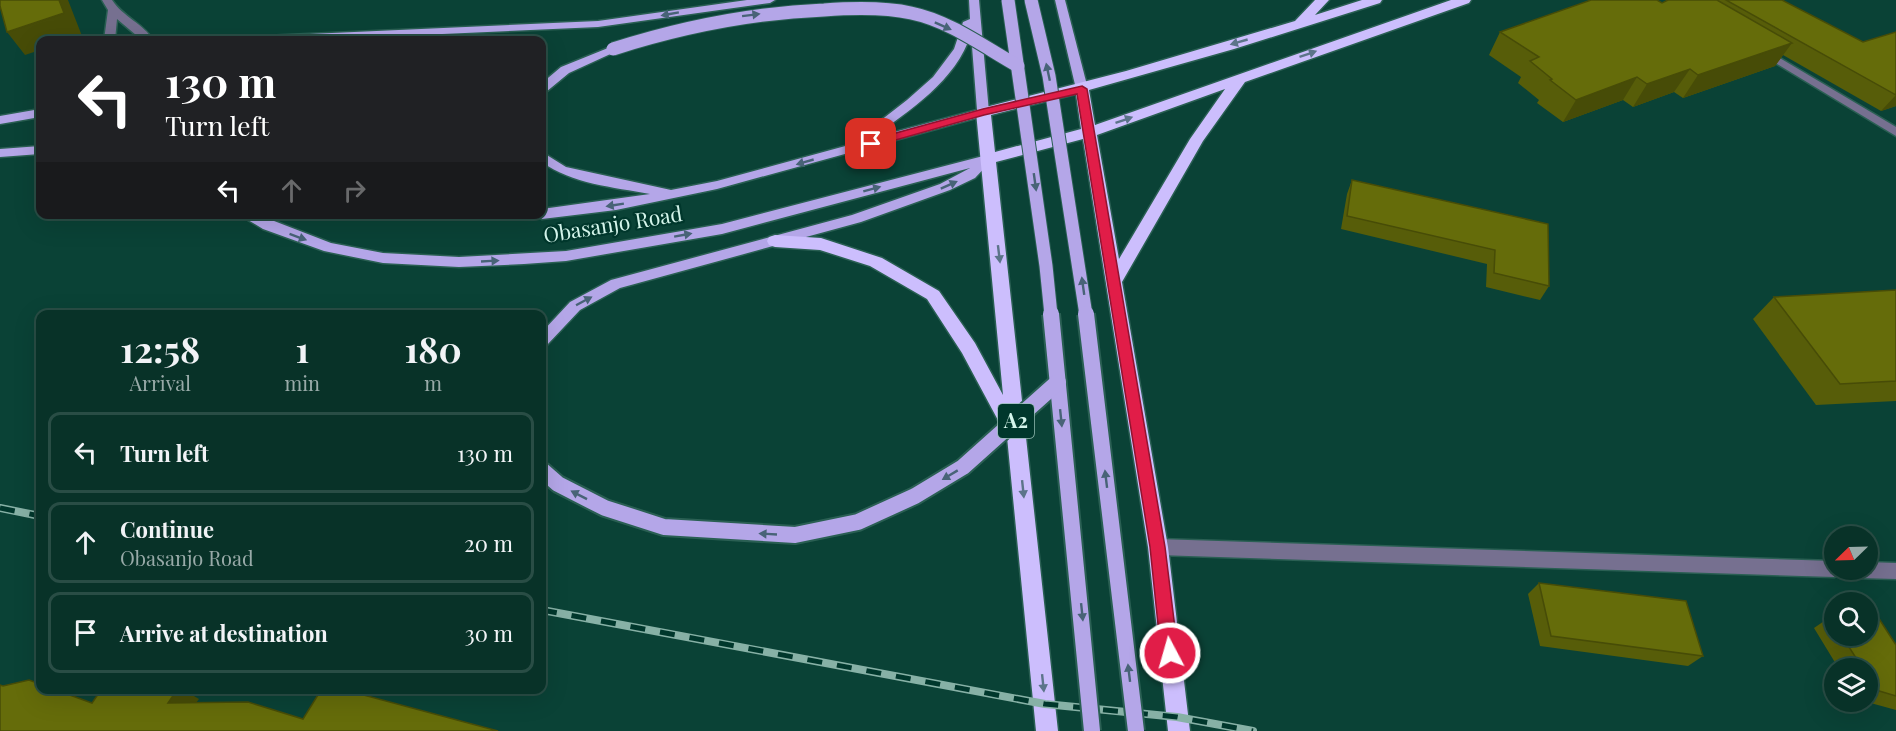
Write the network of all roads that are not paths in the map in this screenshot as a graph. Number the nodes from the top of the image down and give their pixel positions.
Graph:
1 (107, 0) edge
2 (770, 0) edge
3 (1008, 0) edge
4 (1031, 0) edge
5 (1060, 0) edge
6 (1322, 0) edge
7 (1375, 0) edge
8 (1464, 0) edge
9 (974, 4) edge
10 (113, 11) junction
11 (1298, 25) junction
12 (110, 36) edge
13 (145, 36) edge
14 (332, 36) edge
15 (1751, 44) edge
16 (1018, 66) junction
17 (1240, 79) junction
18 (546, 86) edge
19 (1082, 89) junction
20 (983, 112) junction
21 (36, 114) edge
22 (0, 120) edge
23 (1090, 132) junction
24 (1896, 132) edge
25 (36, 150) edge
26 (849, 150) junction
27 (0, 153) edge
28 (546, 159) edge
29 (987, 159) junction
30 (675, 193) junction
31 (546, 213) edge
32 (254, 219) edge
33 (775, 241) junction
34 (1115, 280) junction
35 (546, 337) edge
36 (1058, 382) junction
37 (1018, 443) junction
38 (546, 474) edge
39 (1158, 547) junction
40 (1824, 569) edge
41 (1878, 571) edge
42 (1896, 571) edge
43 (1047, 731) edge
44 (1092, 731) edge
45 (1136, 731) edge
46 (1179, 731) edge

1 - 10 street
2 -> 14 main road
3 - 16 main road, bridge
45 -> 4 main road, bridge
5 - 19 main road
6 - 11 highway
7 - 11 highway
17 -> 8 highway
9 - 20 main road
9 - 26 main road
10 - 12 street
10 - 13 street
11 -> 19 highway
15 - 24 street
18 -> 16 main road, bridge
16 -> 36 main road, bridge
23 -> 17 highway
17 - 34 highway
19 - 20 highway
19 - 23 highway
20 - 26 main road, Obasanjo Road
20 - 29 highway, A2
21 - 22 main road
23 - 29 highway
23 - 34 highway
25 - 27 main road
26 -> 30 main road, Obasanjo Road
28 - 30 main road
32 -> 29 main road, Obasanjo Road
33 -> 29 main road
29 -> 37 highway, A2
30 -> 31 main road, Obasanjo Road
35 -> 33 main road
33 - 37 highway
34 - 39 highway
36 -> 38 main road, bridge
36 -> 44 main road, bridge
37 -> 43 highway, A2
39 - 40 street
39 - 46 highway
41 - 42 street

